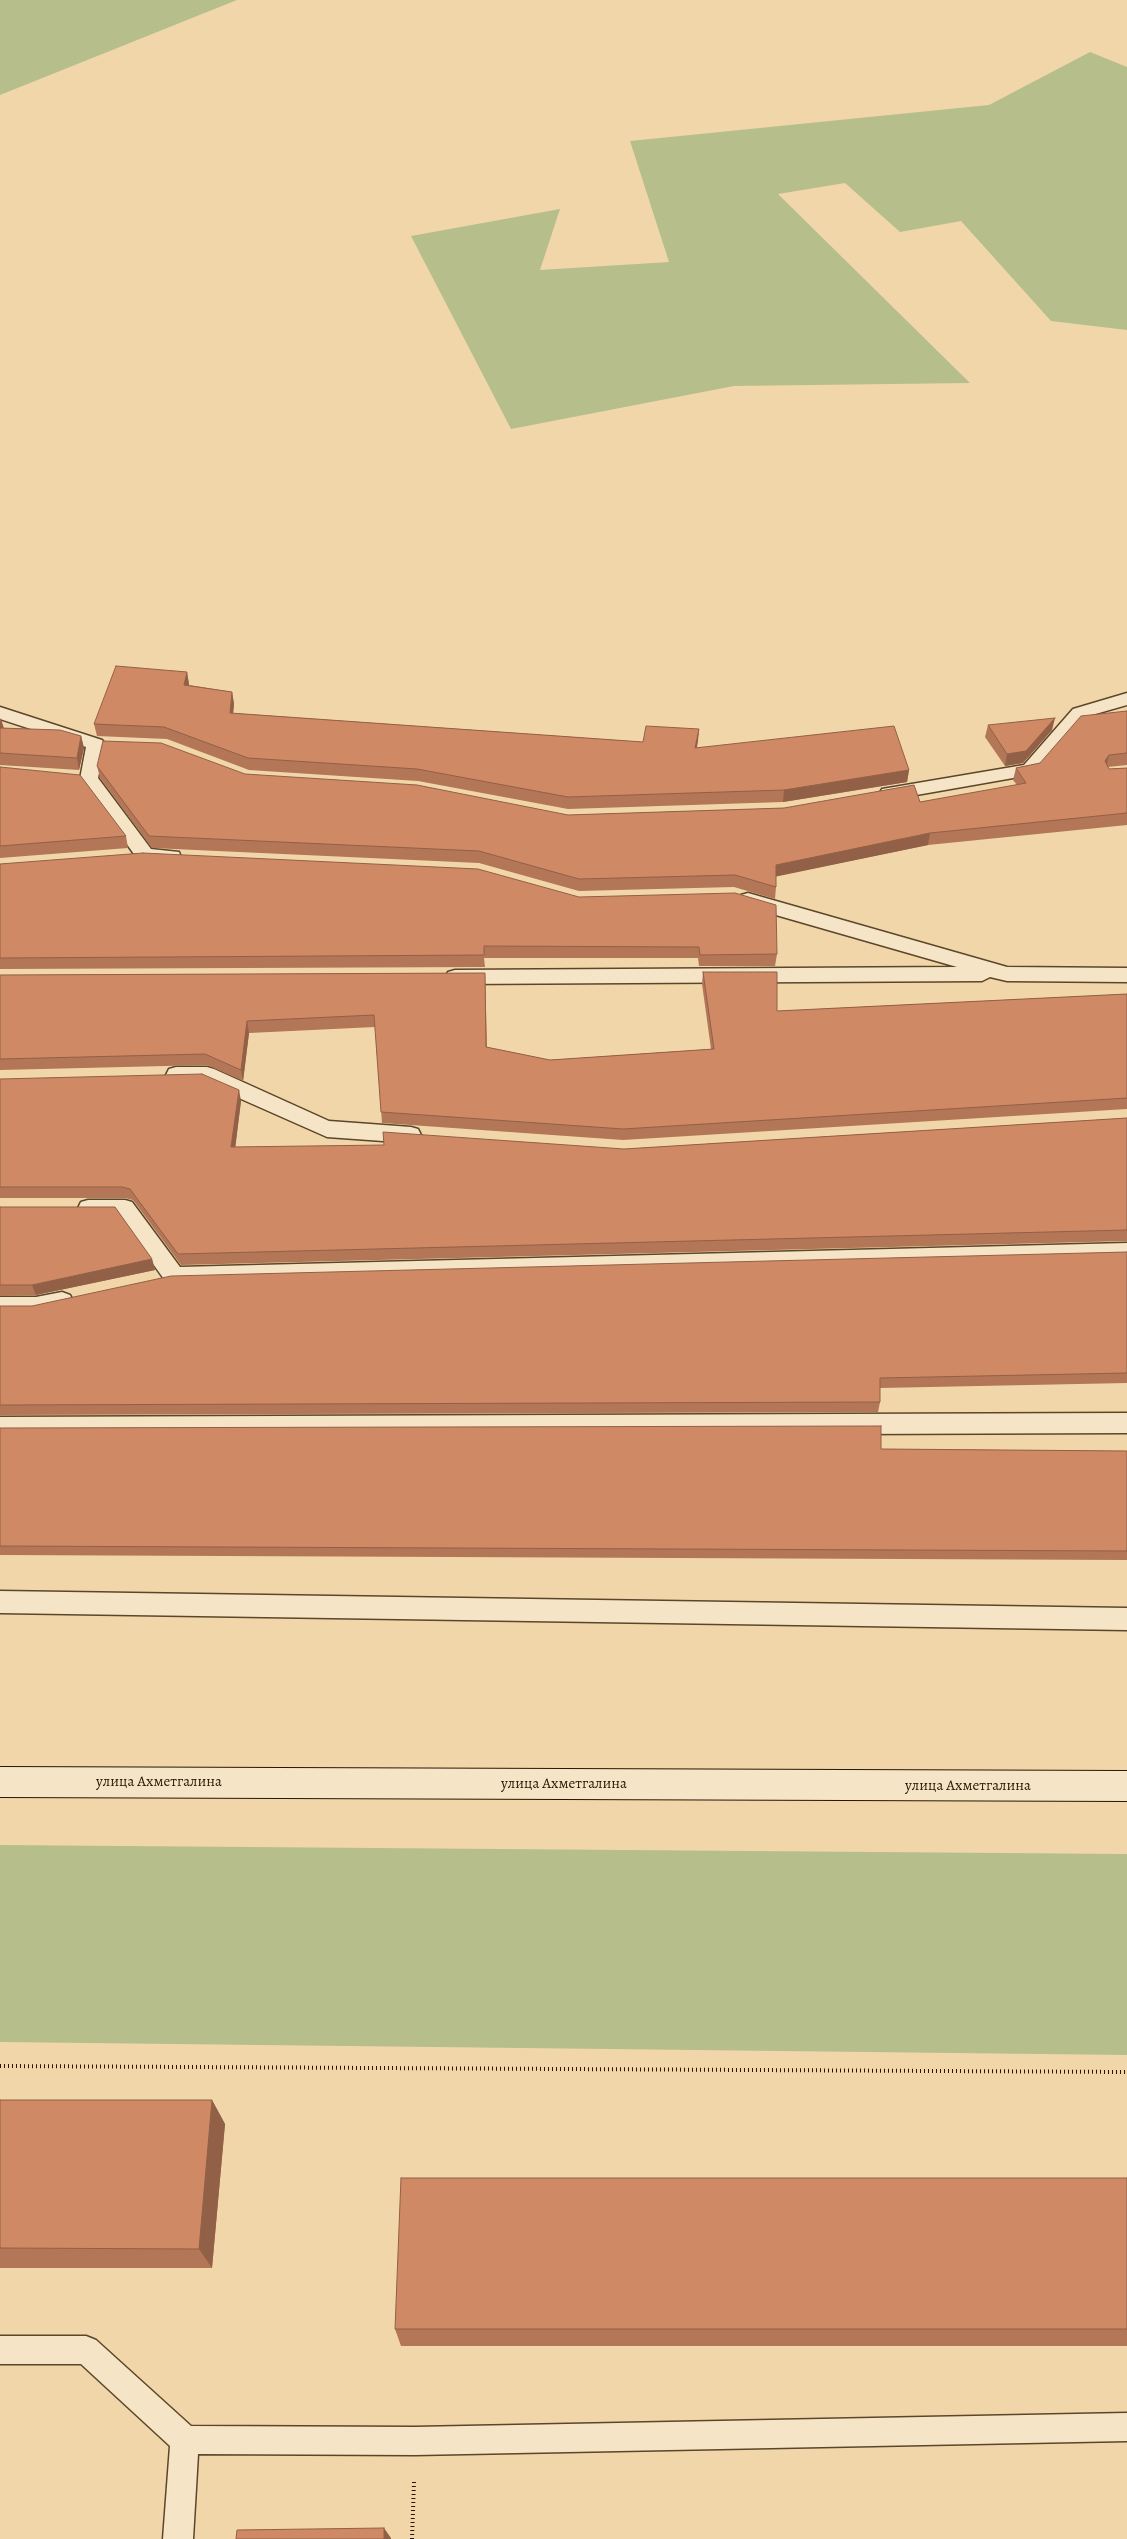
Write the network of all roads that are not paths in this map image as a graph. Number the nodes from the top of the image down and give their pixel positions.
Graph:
1 (1127, 699) edge
2 (0, 713) edge
3 (96, 744) junction
4 (116, 745) edge
5 (69, 778) edge
6 (89, 779) junction
7 (869, 797) edge
8 (146, 856) junction
9 (127, 857) edge
10 (185, 858) edge
11 (734, 896) edge
12 (1008, 974) junction
13 (1127, 975) edge
14 (441, 977) edge
15 (157, 1076) edge
16 (426, 1136) edge
17 (67, 1208) edge
18 (1127, 1252) edge
19 (82, 1296) edge
20 (0, 1306) edge
21 (1127, 1423) edge
22 (0, 1426) edge
23 (0, 1602) edge
24 (1127, 1619) edge
25 (0, 1782) edge
26 (1127, 1786) edge
27 (0, 2350) edge
28 (1127, 2427) edge
29 (185, 2440) junction
30 (178, 2539) edge

1 - 7 lane
2 - 3 lane
3 - 4 lane
3 - 6 lane
5 - 6 lane
6 - 8 lane
8 - 9 lane
8 - 10 lane
11 - 12 lane
12 - 13 lane
12 - 14 lane
15 - 16 lane
17 - 18 lane
19 - 20 lane
21 - 22 lane
23 - 24 lane
25 - 26 main road, улица Ахметгалина
27 - 29 lane
28 - 29 lane
29 - 30 lane

